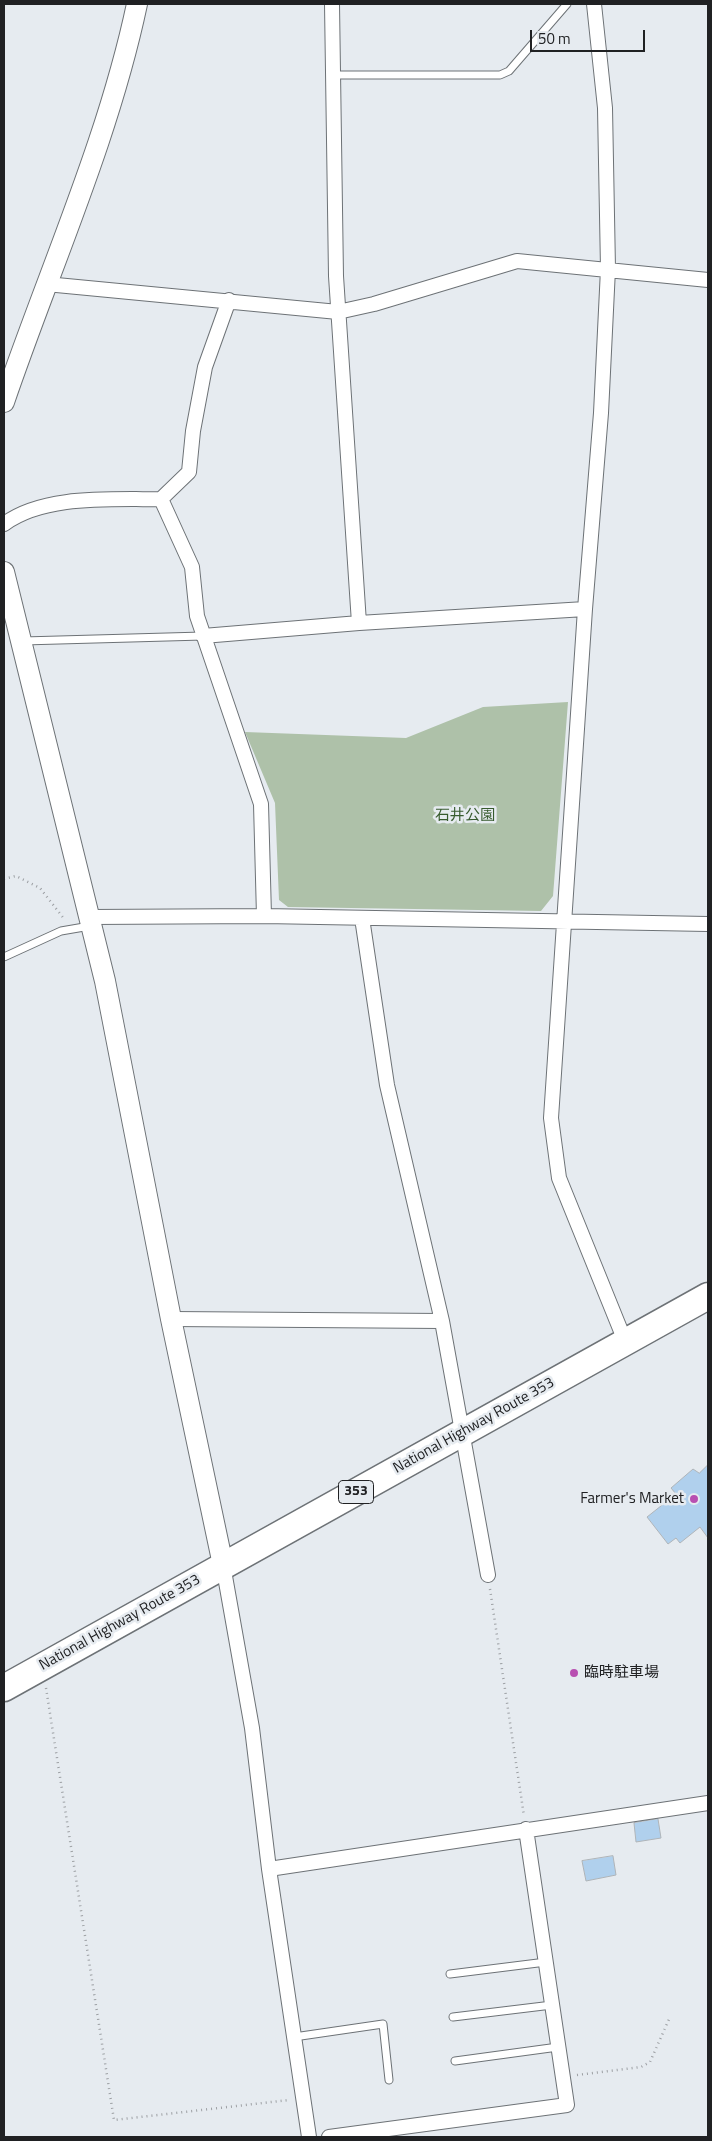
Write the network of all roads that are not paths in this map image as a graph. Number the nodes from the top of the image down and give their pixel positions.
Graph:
1 (137, 4) edge
2 (332, 4) edge
3 (567, 4) edge
4 (594, 4) edge
5 (333, 75) junction
6 (608, 269) junction
7 (708, 280) edge
8 (46, 284) junction
9 (230, 300) junction
10 (338, 312) junction
11 (6, 391) edge
12 (161, 499) junction
13 (4, 524) edge
14 (4, 572) edge
15 (585, 609) junction
16 (359, 623) junction
17 (203, 636) junction
18 (21, 642) junction
19 (264, 916) junction
20 (362, 918) junction
21 (564, 920) junction
22 (92, 921) junction
23 (708, 924) edge
24 (4, 957) edge
25 (708, 1296) edge
26 (171, 1319) junction
27 (442, 1321) junction
28 (626, 1341) junction
29 (464, 1432) junction
30 (223, 1565) junction
31 (488, 1575) road end
32 (4, 1688) edge
33 (708, 1803) edge
34 (526, 1829) junction
35 (269, 1869) junction
36 (546, 1962) junction
37 (450, 1974) dead end
38 (552, 2005) junction
39 (453, 2017) dead end
40 (294, 2038) junction
41 (558, 2047) junction
42 (455, 2061) dead end
43 (389, 2080) dead end
44 (309, 2137) edge
45 (329, 2137) edge

1 - 8 street
2 - 5 street
3 - 5 lane
4 - 6 street
5 - 10 street
6 - 7 street
6 - 10 street
6 - 15 street
8 - 9 street
8 - 11 street
9 - 10 street
9 - 12 street
10 - 16 street
12 - 13 street
12 - 17 street
14 - 18 street
15 - 16 street
15 - 21 street
16 - 17 street
17 - 18 lane
17 - 19 street
18 - 22 street
19 - 20 street
19 - 22 street
20 - 21 street
20 - 27 street
21 - 23 street
21 - 28 street
22 - 24 lane
22 - 26 street
25 - 28 highway, National Highway Route 353 / 353
26 - 27 street
26 - 30 street
27 - 29 street
28 - 29 highway, National Highway Route 353 / 353
29 - 30 highway, National Highway Route 353 / 353
29 - 31 street
30 - 32 highway, National Highway Route 353 / 353
30 - 35 street
33 - 34 street
34 - 35 street
34 - 36 street
35 - 40 street
36 - 37 lane
36 - 38 street
38 - 39 lane
38 - 41 street
40 - 43 lane
40 - 44 street
41 - 42 lane
41 - 45 street

